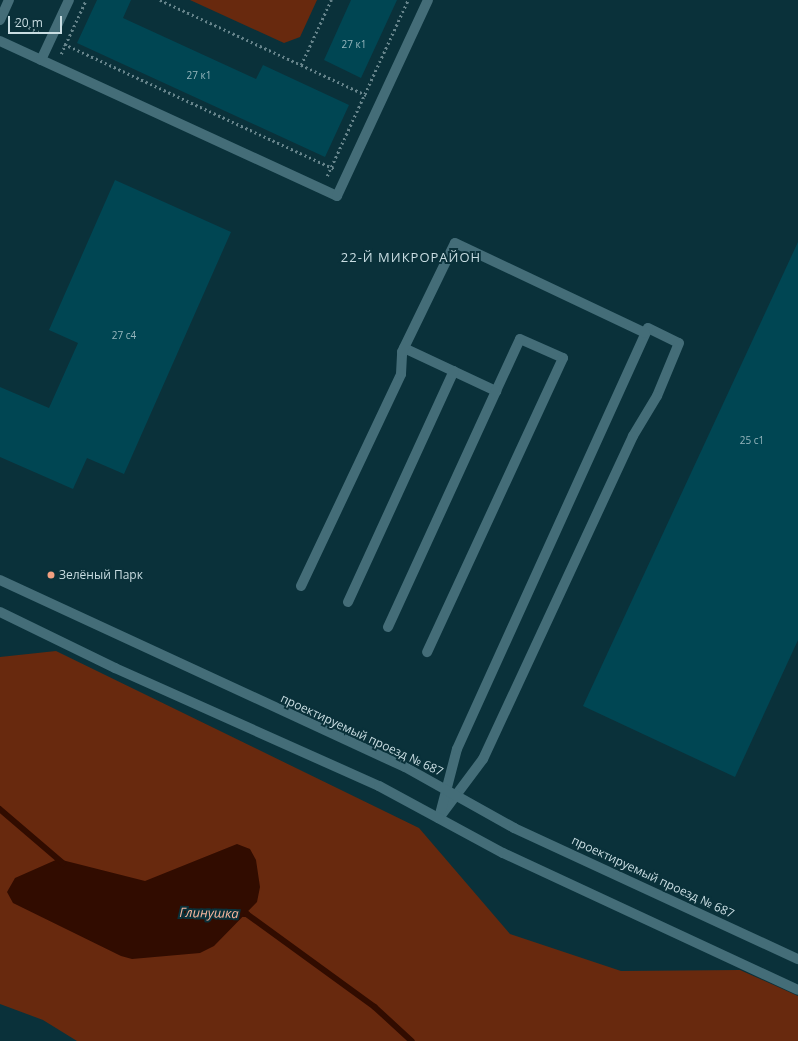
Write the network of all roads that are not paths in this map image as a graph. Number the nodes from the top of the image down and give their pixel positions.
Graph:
1 (9, 0) edge
2 (69, 0) edge
3 (428, 0) edge
4 (1, 18) edge
5 (0, 41) edge
6 (41, 60) junction
7 (645, 333) junction
8 (404, 348) junction
9 (454, 371) junction
10 (496, 391) junction
11 (0, 580) edge
12 (301, 586) dead end
13 (348, 602) dead end
14 (0, 612) edge
15 (388, 627) dead end
16 (427, 652) dead end
17 (446, 790) junction
18 (456, 795) junction
19 (439, 818) junction
20 (798, 959) edge
21 (798, 990) edge

1 - 4 street
2 - 6 street
3 - 6 street
5 - 6 street
7 - 8 street
7 - 17 street
7 - 18 street
8 - 9 street
8 - 12 street
9 - 10 street
9 - 13 street
10 - 15 street
10 - 16 street
11 - 17 street, проектируемый проезд № 687
14 - 19 street
17 - 18 street, проектируемый проезд № 687
17 - 19 street
18 - 19 street
18 - 20 street, проектируемый проезд № 687
19 - 21 street

